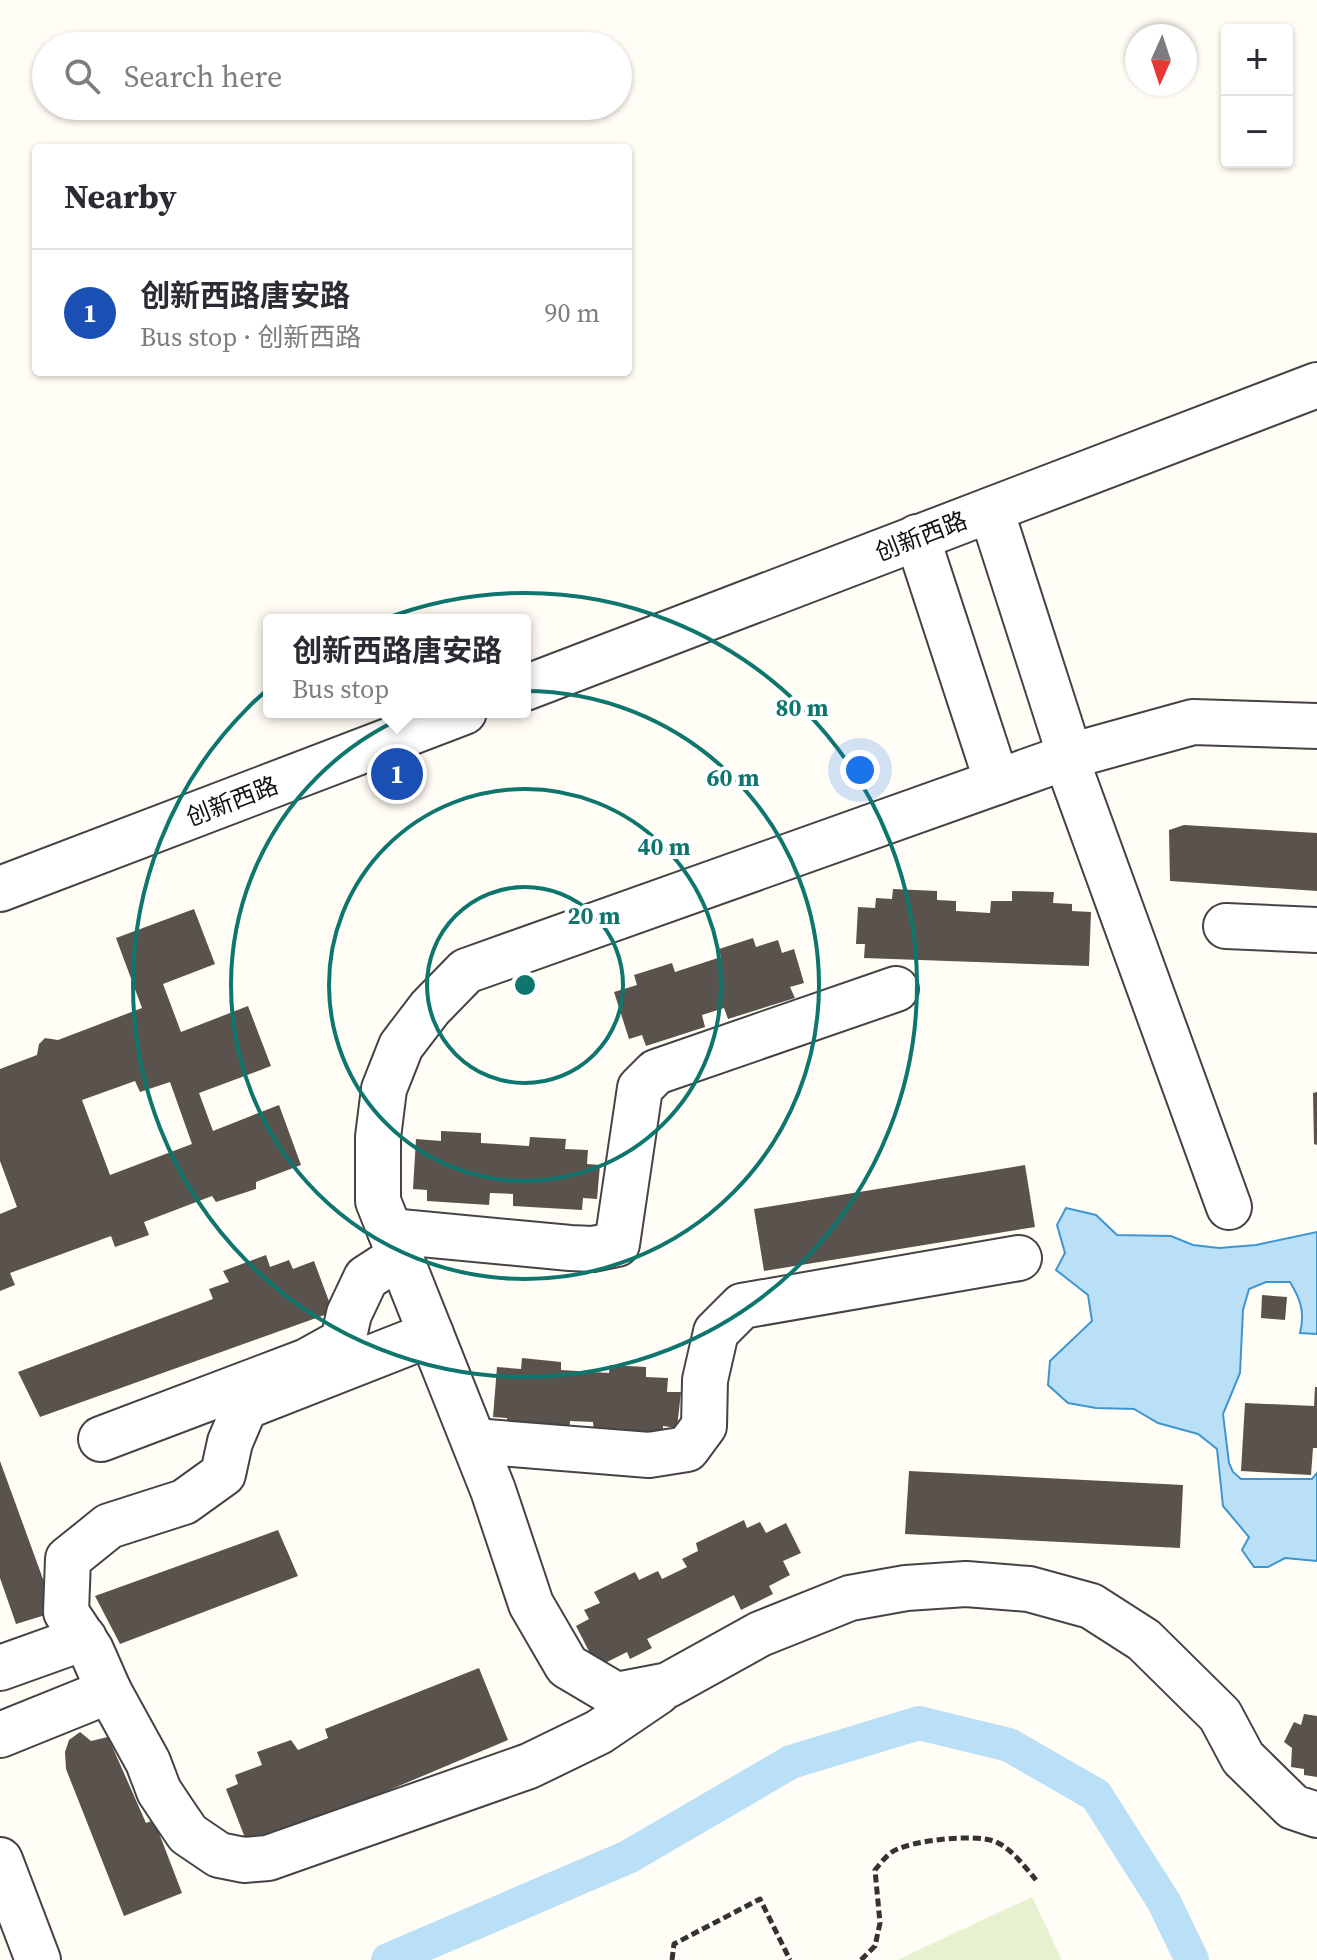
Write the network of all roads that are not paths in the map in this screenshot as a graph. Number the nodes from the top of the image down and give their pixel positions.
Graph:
1 (1317, 385) edge
2 (991, 510) junction
3 (917, 537) junction
4 (531, 686) edge
5 (448, 718) edge
6 (1317, 726) edge
7 (1068, 757) junction
8 (997, 782) junction
9 (0, 889) edge
10 (1226, 926) dead end
11 (1317, 930) edge
12 (896, 989) dead end
13 (1229, 1207) dead end
14 (395, 1244) junction
15 (1019, 1258) dead end
16 (431, 1334) junction
17 (101, 1439) dead end
18 (474, 1441) junction
19 (84, 1638) junction
20 (0, 1668) edge
21 (668, 1685) junction
22 (109, 1691) junction
23 (0, 1735) edge
24 (1317, 1815) edge
25 (0, 1860) edge
26 (38, 1960) edge

1 - 2 street, 创新西路
2 - 3 street, 创新西路
2 - 7 street
3 - 4 street, 创新西路
3 - 8 street
5 - 9 street, 创新西路
6 - 7 street
7 - 8 street
7 - 13 street
8 - 14 street
10 - 11 street
12 - 14 street
14 - 16 street
14 - 17 street
15 - 18 street
16 - 18 street
16 - 19 street
18 - 21 street
19 - 20 street
19 - 22 street
21 - 22 street
21 - 24 street
22 - 23 street
25 - 26 street

